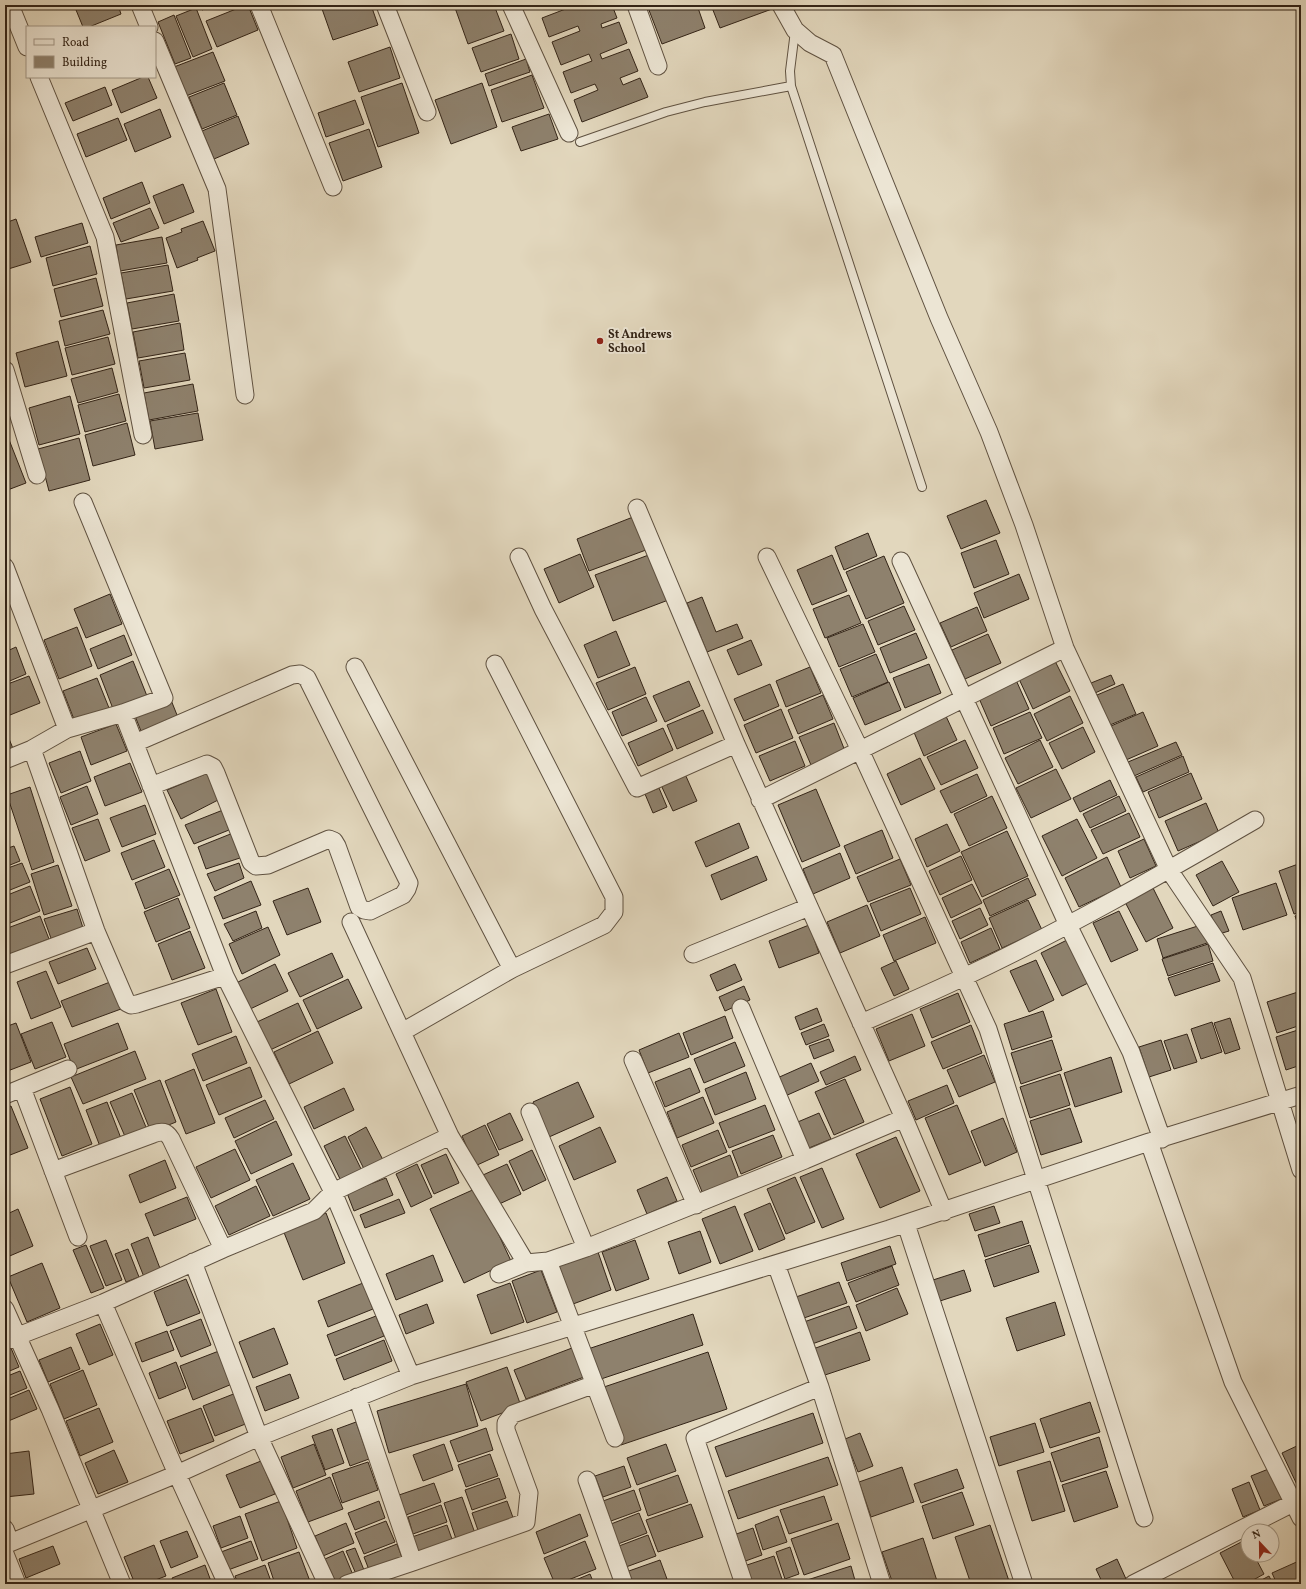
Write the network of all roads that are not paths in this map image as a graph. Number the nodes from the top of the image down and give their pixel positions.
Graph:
1 (10, 5) edge
2 (140, 5) edge
3 (260, 5) edge
4 (385, 5) edge
5 (511, 5) edge
6 (636, 5) edge
7 (781, 5) edge
8 (149, 26) edge
9 (795, 30) junction
10 (156, 43) edge
11 (26, 45) edge
12 (658, 66) dead end
13 (39, 78) edge
14 (791, 86) junction
15 (426, 112) dead end
16 (575, 137) joint
17 (333, 187) dead end
18 (5, 370) edge
19 (245, 395) dead end
20 (143, 435) dead end
21 (37, 475) dead end
22 (922, 487) dead end
23 (83, 502) dead end
24 (638, 508) dead end
25 (767, 557) dead end
26 (519, 558) dead end
27 (901, 561) dead end
28 (5, 566) edge
29 (1065, 648) junction
30 (495, 664) dead end
31 (355, 667) dead end
32 (965, 699) junction
33 (123, 713) junction
34 (66, 729) junction
35 (135, 743) junction
36 (736, 744) junction
37 (32, 749) junction
38 (860, 750) junction
39 (5, 760) edge
40 (151, 786) junction
41 (760, 800) junction
42 (1255, 820) dead end
43 (1169, 870) junction
44 (809, 907) junction
45 (351, 922) dead end
46 (1068, 925) junction
47 (96, 931) junction
48 (694, 954) dead end
49 (5, 965) edge
50 (512, 969) junction
51 (225, 976) junction
52 (964, 977) junction
53 (742, 1008) dead end
54 (862, 1024) junction
55 (402, 1032) junction
56 (633, 1060) dead end
57 (68, 1069) dead end
58 (22, 1088) junction
59 (1301, 1095) edge
60 (5, 1096) edge
61 (1279, 1102) junction
62 (530, 1112) dead end
63 (904, 1118) junction
64 (450, 1136) junction
65 (1156, 1140) junction
66 (804, 1160) junction
67 (1301, 1170) edge
68 (53, 1171) junction
69 (1036, 1181) junction
70 (333, 1192) junction
71 (696, 1205) junction
72 (944, 1212) junction
73 (906, 1224) junction
74 (78, 1237) dead end
75 (586, 1248) junction
76 (223, 1249) junction
77 (548, 1261) junction
78 (193, 1262) junction
79 (526, 1263) junction
80 (776, 1264) junction
81 (499, 1274) dead end
82 (103, 1303) junction
83 (5, 1308) edge
84 (574, 1326) junction
85 (11, 1339) edge
86 (411, 1376) junction
87 (595, 1384) junction
88 (820, 1387) junction
89 (357, 1397) junction
90 (258, 1437) junction
91 (615, 1438) dead end
92 (177, 1474) junction
93 (587, 1480) dead end
94 (1299, 1507) edge
95 (91, 1510) junction
96 (1144, 1518) dead end
97 (6, 1543) edge
98 (413, 1562) junction
99 (17, 1584) edge
100 (122, 1584) edge
101 (227, 1584) edge
102 (327, 1584) edge
103 (347, 1584) edge
104 (624, 1584) edge
105 (744, 1584) edge
106 (882, 1584) edge
107 (1024, 1584) edge
108 (1133, 1584) edge

1 - 11 street
2 - 8 street
3 - 17 street
4 - 15 street
5 - 16 street
6 - 12 street
7 - 9 street
9 - 14 lane
9 - 29 street
10 - 19 street
13 - 20 street
14 - 16 lane
14 - 22 lane
18 - 21 street
23 - 33 street
24 - 36 street
25 - 38 street
26 - 36 street
27 - 32 street
28 - 34 street
29 - 32 street
29 - 43 street
30 - 50 street
31 - 50 street
32 - 38 street
32 - 46 street
33 - 34 street
33 - 35 street
34 - 37 street
35 - 40 street
35 - 40 street
36 - 41 street
37 - 39 street
37 - 47 street
38 - 41 street
38 - 52 street
40 - 51 street
41 - 44 street
42 - 43 street
43 - 46 street
43 - 61 street
44 - 48 street
44 - 54 street
45 - 55 street
46 - 52 street
46 - 65 street
47 - 49 street
47 - 51 street
50 - 55 street
51 - 70 street
52 - 54 street
52 - 69 street
53 - 66 street
54 - 63 street
55 - 64 street
56 - 71 street
57 - 58 street
58 - 60 street
58 - 68 street
59 - 61 street
61 - 65 street
61 - 67 street
62 - 75 street
63 - 66 street
63 - 72 street
64 - 70 street
64 - 79 street
65 - 69 street
65 - 94 street
66 - 71 street
68 - 74 street
68 - 76 street
69 - 72 street
69 - 96 street
70 - 76 street
70 - 86 street
71 - 75 street
72 - 73 street
73 - 80 street
73 - 107 street
75 - 77 street
76 - 78 street
77 - 79 street
77 - 84 street
78 - 82 street
78 - 90 street
79 - 81 street
80 - 84 street
80 - 88 street
82 - 85 street
82 - 92 street
83 - 85 street
84 - 86 street
84 - 87 street
85 - 95 street
86 - 89 street
87 - 91 street
87 - 98 street
88 - 105 street
88 - 106 street
89 - 90 street
89 - 98 street
90 - 92 street
90 - 102 street
92 - 95 street
92 - 101 street
93 - 104 street
94 - 108 street
95 - 97 street
95 - 100 street
97 - 99 street
98 - 103 street

